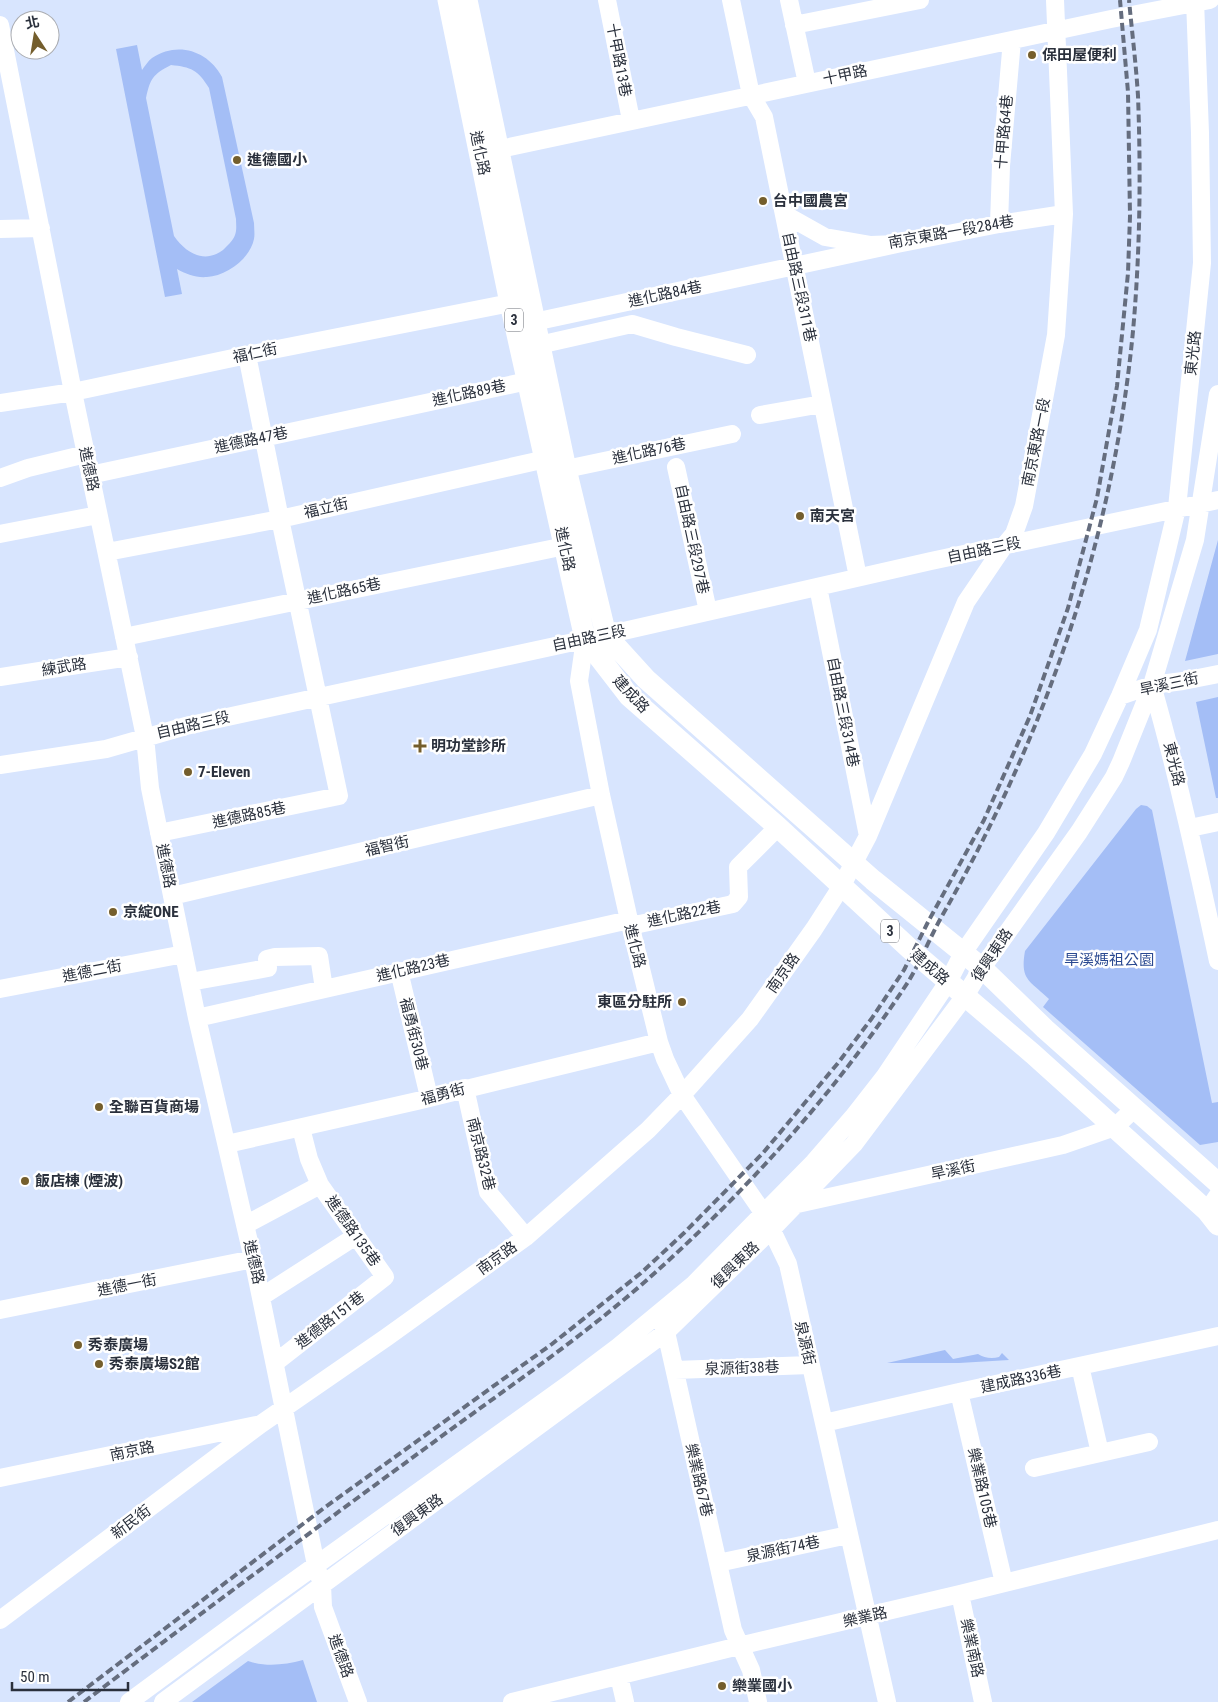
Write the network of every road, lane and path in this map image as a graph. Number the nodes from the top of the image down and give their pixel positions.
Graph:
1 (448, 0) edge
2 (467, 0) edge
3 (607, 0) edge
4 (730, 0) edge
5 (789, 0) edge
6 (920, 0) edge
7 (1055, 0) edge
8 (1200, 1) edge
9 (0, 24) edge
10 (794, 25) junction
11 (1056, 30) junction
12 (1012, 40) junction
13 (5, 71) edge
14 (808, 83) junction
15 (751, 94) junction
16 (631, 120) junction
17 (490, 152) junction
18 (784, 214) junction
19 (1064, 214) junction
20 (999, 224) junction
21 (41, 228) junction
22 (0, 229) edge
23 (897, 244) junction
24 (795, 267) junction
25 (510, 303) junction
26 (534, 322) junction
27 (539, 345) junction
28 (247, 355) junction
29 (747, 356) dead end
30 (528, 381) junction
31 (73, 392) junction
32 (1218, 394) edge
33 (0, 403) edge
34 (822, 404) junction
35 (411, 406) joint
36 (760, 415) dead end
37 (732, 434) dead end
38 (263, 438) junction
39 (86, 454) junction
40 (546, 459) junction
41 (676, 467) dead end
42 (566, 468) junction
43 (90, 475) junction
44 (0, 478) edge
45 (1213, 504) edge
46 (1177, 508) junction
47 (98, 515) junction
48 (280, 518) junction
49 (0, 534) edge
50 (565, 546) junction
51 (1004, 546) junction
52 (106, 552) junction
53 (858, 578) junction
54 (818, 587) junction
55 (297, 600) junction
56 (708, 611) junction
57 (606, 635) junction
58 (124, 637) junction
59 (585, 639) junction
60 (129, 657) junction
61 (1218, 674) edge
62 (0, 677) edge
63 (1152, 684) junction
64 (1120, 696) junction
65 (319, 698) junction
66 (145, 737) junction
67 (0, 765) edge
68 (601, 795) junction
69 (1218, 822) edge
70 (778, 827) junction
71 (1190, 828) junction
72 (159, 834) junction
73 (861, 848) junction
74 (841, 887) junction
75 (172, 896) junction
76 (630, 923) junction
77 (963, 953) junction
78 (184, 954) junction
79 (1218, 961) edge
80 (982, 968) junction
81 (399, 972) junction
82 (190, 982) junction
83 (948, 982) junction
84 (0, 989) edge
85 (324, 989) junction
86 (965, 996) junction
87 (197, 1018) junction
88 (659, 1042) junction
89 (465, 1088) junction
90 (682, 1095) junction
91 (429, 1097) junction
92 (1134, 1109) junction
93 (1115, 1127) junction
94 (301, 1128) junction
95 (227, 1144) junction
96 (1218, 1183) edge
97 (320, 1185) junction
98 (796, 1205) junction
99 (1214, 1211) edge
100 (764, 1214) junction
101 (245, 1225) junction
102 (771, 1230) junction
103 (356, 1236) junction
104 (526, 1237) junction
105 (253, 1259) junction
106 (385, 1277) joint
107 (261, 1297) junction
108 (0, 1310) edge
109 (658, 1314) junction
110 (666, 1332) junction
111 (1218, 1336) edge
112 (275, 1363) junction
113 (810, 1365) junction
114 (1080, 1366) junction
115 (675, 1370) junction
116 (959, 1392) junction
117 (283, 1408) junction
118 (824, 1423) junction
119 (261, 1424) junction
120 (1149, 1442) dead end
121 (1100, 1453) junction
122 (1034, 1468) dead end
123 (0, 1478) edge
124 (1218, 1530) edge
125 (848, 1535) junction
126 (718, 1563) junction
127 (316, 1566) junction
128 (1004, 1583) junction
129 (322, 1586) junction
130 (960, 1594) junction
131 (868, 1616) junction
132 (0, 1620) edge
133 (739, 1646) junction
134 (619, 1676) junction
135 (129, 1702) edge
136 (163, 1702) edge
137 (358, 1702) edge
138 (512, 1702) edge
139 (625, 1702) edge
140 (758, 1702) edge
141 (886, 1702) edge
142 (983, 1702) edge

1 - 17 main road, 進化路 / 3
2 - 17 main road, 進化路 / 3
3 - 16 street, 十甲路13巷
4 - 15 street, 自由路三段311巷
5 - 10 street
6 - 10 street
7 - 11 street, 南京東路一段
8 - 11 street, 十甲路
8 - 46 street, 東光路
9 - 13 street, 進德路
10 - 14 street
11 - 12 street, 十甲路
11 - 19 street, 南京東路一段
12 - 14 street, 十甲路
12 - 20 street, 十甲路64巷
13 - 21 street, 進德路
14 - 15 street, 十甲路
15 - 16 street, 十甲路
15 - 18 street, 自由路三段311巷
16 - 17 street, 十甲路
17 - 25 main road, 進化路 / 3
17 - 26 main road, 進化路 / 3
18 - 23 street, 南京東路一段284巷
18 - 24 street, 自由路三段311巷
19 - 20 street, 南京東路一段284巷
19 - 51 street, 南京東路一段
20 - 23 street, 南京東路一段284巷
21 - 22 street
21 - 31 street, 進德路
23 - 24 street, 進化路84巷
24 - 26 street, 進化路84巷
24 - 34 street, 自由路三段311巷
25 - 28 street, 福仁街
25 - 30 main road, 進化路 / 3
26 - 27 main road, 進化路 / 3
27 - 29 street, 進化路84巷
27 - 42 main road, 進化路 / 3
28 - 31 street, 福仁街
28 - 38 street
30 - 35 street, 進化路89巷
30 - 40 main road, 進化路 / 3
31 - 33 street, 福仁街
31 - 39 street, 進德路
32 - 45 street
34 - 36 street
34 - 53 street, 自由路三段311巷
35 - 38 street, 進德路47巷
37 - 42 street, 進化路76巷
38 - 43 street, 進德路47巷
38 - 48 street
39 - 43 street, 進德路
39 - 44 street
40 - 48 street, 福立街
40 - 50 main road, 進化路 / 3
41 - 56 street, 自由路三段297巷
42 - 57 main road, 進化路 / 3
43 - 47 street, 進德路
45 - 46 street, 自由路三段
45 - 63 street
46 - 51 street, 自由路三段
46 - 64 street, 東光路
47 - 49 street
47 - 52 street, 進德路
48 - 52 street, 福立街
48 - 55 street
50 - 55 street, 進化路65巷
50 - 59 main road, 進化路 / 3
51 - 53 street, 自由路三段
51 - 73 street, 南京東路一段
52 - 58 street, 進德路
53 - 54 street, 自由路三段
54 - 56 street, 自由路三段
54 - 73 street, 自由路三段314巷
55 - 58 street, 進化路65巷
55 - 65 street
56 - 57 street, 自由路三段
57 - 59 street, 自由路三段
57 - 73 main road, 建成路 / 3
58 - 60 street, 進德路
59 - 65 street, 自由路三段
59 - 68 street, 進化路
59 - 70 main road, 建成路 / 3
60 - 62 street, 練武路
60 - 66 street, 進德路
61 - 63 street, 旱溪三街
63 - 64 street, 旱溪三街
63 - 71 street, 東光路
63 - 80 street, 復興東路
64 - 77 street, 復興東路
65 - 66 street, 自由路三段
65 - 72 street, 進德路85巷
66 - 67 street, 自由路三段
66 - 72 street, 進德路
68 - 75 street, 福智街
68 - 76 street, 進化路
69 - 71 street
70 - 74 main road, 建成路 / 3
70 - 76 street, 進化路22巷
71 - 79 street, 東光路
72 - 75 street, 進德路
73 - 74 street, 南京路
73 - 77 main road, 建成路 / 3
74 - 83 main road, 建成路 / 3
74 - 90 street, 南京路
75 - 78 street, 進德路
76 - 81 street, 進化路23巷
76 - 88 street, 進化路
77 - 80 main road, 建成路 / 3
77 - 83 street, 復興東路
78 - 82 street, 進德路
78 - 84 street, 進德二街
80 - 86 street, 復興東路
80 - 92 main road, 建成路 / 3
81 - 85 street, 進化路23巷
81 - 91 street, 福勇街30巷
82 - 85 street
82 - 87 street, 進德路
83 - 86 main road, 建成路 / 3
83 - 100 street, 復興東路
85 - 87 street, 進化路23巷
86 - 93 main road, 建成路 / 3
86 - 98 street, 復興東路
87 - 95 street, 進德路
88 - 89 street, 福勇街
88 - 90 street, 進化路
89 - 91 street, 福勇街
89 - 104 street, 南京路32巷
90 - 100 street, 泉源街
90 - 104 street, 南京路
91 - 94 street, 福勇街
92 - 93 street, 旱溪街
92 - 96 main road, 建成路 / 3
93 - 98 street, 旱溪街
93 - 99 main road, 建成路 / 3
94 - 95 street, 福勇街
94 - 97 street, 進德路135巷
95 - 101 street, 進德路
97 - 101 street, 進德路135巷
97 - 103 street, 進德路135巷
98 - 100 street, 旱溪街
98 - 102 street, 復興東路
100 - 102 street, 泉源街
100 - 109 street, 復興東路
101 - 105 street, 進德路
102 - 110 street, 復興東路
102 - 113 street, 泉源街
103 - 106 street, 進德路135巷
103 - 107 street
104 - 117 street, 南京路
105 - 107 street, 進德路
105 - 108 street, 進德一街
106 - 112 street, 進德路151巷
107 - 112 street, 進德路
109 - 110 street, 樂業路67巷
109 - 127 street, 復興東路
110 - 115 street, 樂業路67巷
110 - 129 street, 復興東路
111 - 114 street, 建成路336巷
112 - 117 street, 進德路
113 - 115 street, 泉源街38巷
113 - 118 street, 泉源街
114 - 116 street, 建成路336巷
114 - 121 street
115 - 126 street, 樂業路67巷
116 - 118 street, 建成路336巷
116 - 128 street, 樂業路105巷
117 - 119 street, 南京路
117 - 127 street, 進德路
118 - 125 street, 泉源街
119 - 123 street, 南京路
119 - 132 street, 新民街
120 - 121 street
121 - 122 street
124 - 128 street, 樂業路
125 - 126 street, 泉源街74巷
125 - 131 street, 泉源街
126 - 133 street, 樂業路67巷
127 - 129 street, 進德路
127 - 135 street, 復興東路
128 - 130 street, 樂業路
129 - 136 street, 復興東路
129 - 137 street, 進德路
130 - 131 street, 樂業路
130 - 142 street, 樂業南路
131 - 133 street, 樂業路
131 - 141 street, 泉源街
133 - 134 street, 樂業路
133 - 140 street, 樂業路67巷
134 - 138 street, 樂業路
134 - 139 street

